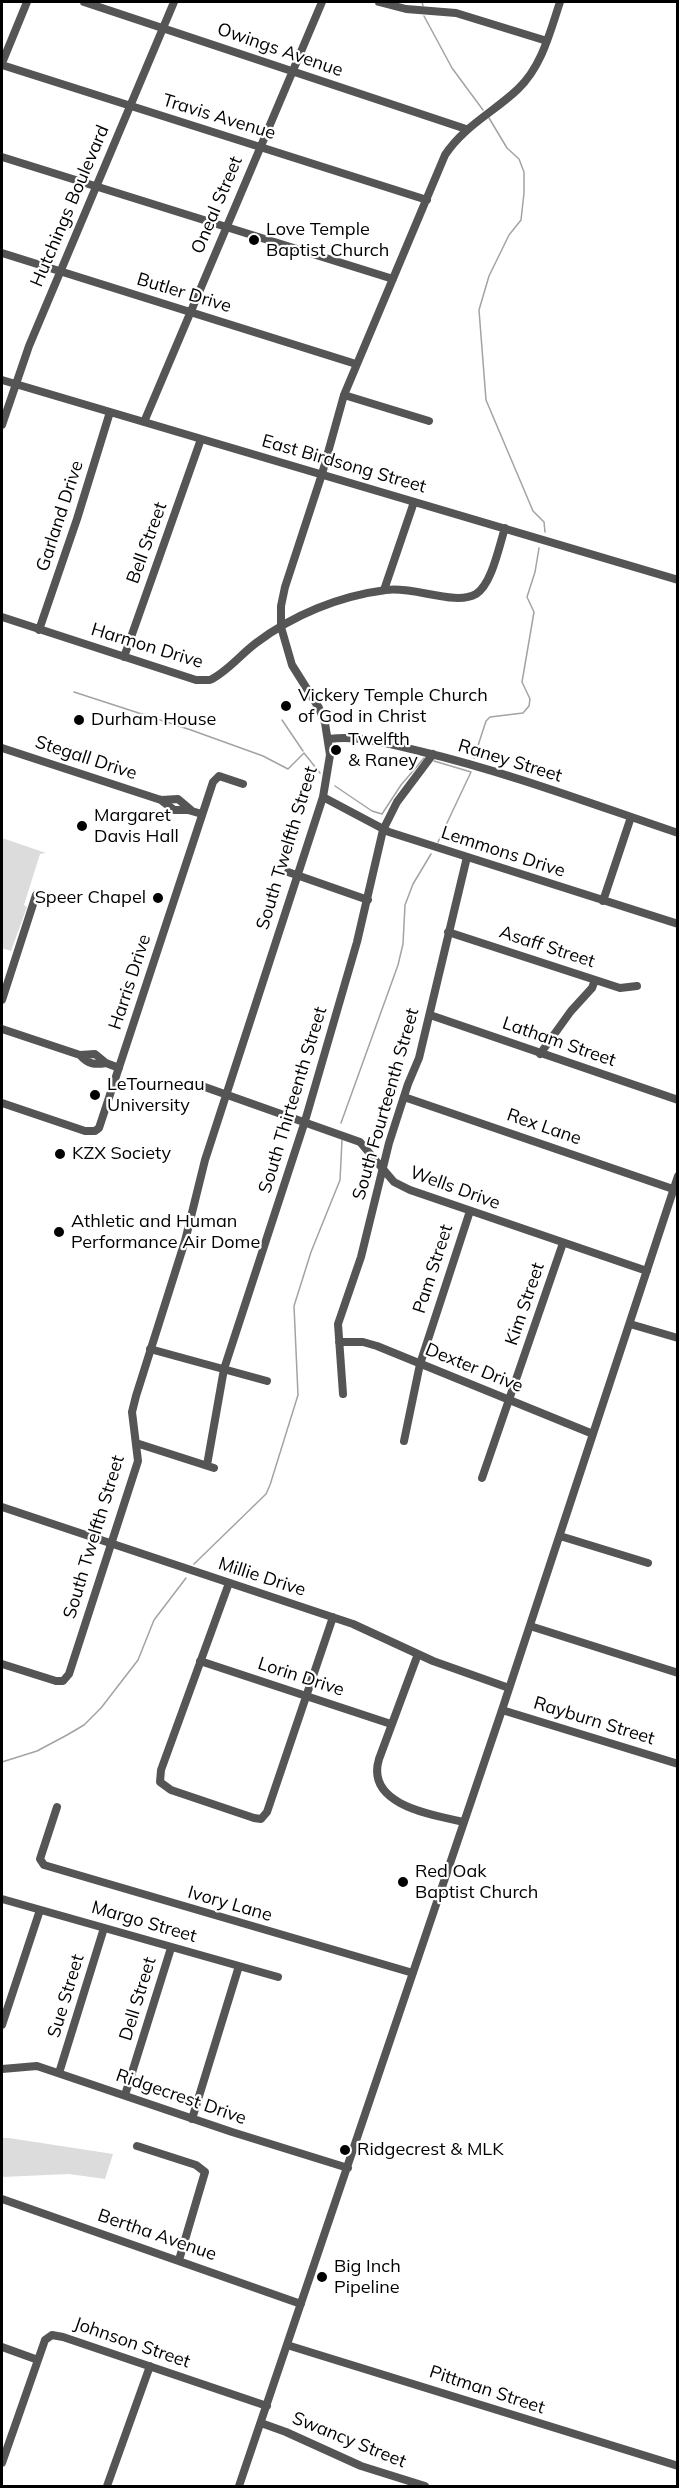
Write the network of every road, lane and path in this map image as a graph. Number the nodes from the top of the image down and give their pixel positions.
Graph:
1 (27, 2) edge
2 (84, 2) edge
3 (174, 2) edge
4 (322, 2) edge
5 (379, 2) edge
6 (443, 2) edge
7 (560, 2) edge
8 (443, 11) junction
9 (163, 28) junction
10 (547, 41) junction
11 (2, 64) edge
12 (292, 72) junction
13 (129, 106) junction
14 (466, 129) junction
15 (260, 147) junction
16 (2, 157) edge
17 (95, 186) junction
18 (427, 200) junction
19 (225, 227) junction
20 (2, 253) edge
21 (60, 271) junction
22 (393, 279) junction
23 (189, 312) junction
24 (356, 364) junction
25 (2, 380) edge
26 (14, 384) junction
27 (344, 395) junction
28 (110, 412) junction
29 (429, 421) dead end
30 (144, 422) junction
31 (2, 425) edge
32 (201, 439) junction
33 (322, 474) junction
34 (414, 502) junction
35 (505, 528) junction
36 (678, 580) edge
37 (384, 590) junction
38 (2, 617) edge
39 (281, 627) junction
40 (39, 630) junction
41 (124, 657) junction
42 (328, 739) junction
43 (2, 748) edge
44 (433, 754) junction
45 (243, 784) dead end
46 (323, 797) junction
47 (202, 814) junction
48 (631, 817) junction
49 (383, 830) junction
50 (678, 832) edge
51 (467, 858) junction
52 (288, 872) dead end
53 (298, 876) junction
54 (36, 895) dead end
55 (368, 900) junction
56 (603, 901) junction
57 (678, 924) edge
58 (448, 932) junction
59 (596, 980) junction
60 (637, 986) dead end
61 (2, 1000) edge
62 (430, 1015) junction
63 (2, 1029) edge
64 (540, 1054) junction
65 (119, 1068) junction
66 (202, 1086) dead end
67 (227, 1094) junction
68 (404, 1097) junction
69 (678, 1100) edge
70 (2, 1103) edge
71 (305, 1121) junction
72 (382, 1170) junction
73 (678, 1176) edge
74 (673, 1189) junction
75 (470, 1211) junction
76 (563, 1243) junction
77 (647, 1271) junction
78 (630, 1324) junction
79 (678, 1338) edge
80 (339, 1342) junction
81 (150, 1349) junction
82 (420, 1364) junction
83 (224, 1369) junction
84 (267, 1381) dead end
85 (343, 1394) dead end
86 (509, 1400) junction
87 (593, 1434) junction
88 (404, 1441) dead end
89 (136, 1443) junction
90 (482, 1478) dead end
91 (2, 1507) edge
92 (560, 1536) junction
93 (111, 1543) junction
94 (648, 1563) dead end
95 (228, 1583) junction
96 (333, 1617) junction
97 (530, 1626) junction
98 (418, 1654) junction
99 (200, 1661) junction
100 (2, 1664) edge
101 (678, 1673) edge
102 (509, 1688) junction
103 (306, 1696) junction
104 (502, 1710) junction
105 (391, 1724) junction
106 (678, 1764) edge
107 (57, 1807) dead end
108 (464, 1822) junction
109 (2, 1899) edge
110 (40, 1910) junction
111 (104, 1928) junction
112 (171, 1948) junction
113 (239, 1966) junction
114 (413, 1973) junction
115 (278, 1977) dead end
116 (2, 2025) edge
117 (2, 2068) edge
118 (59, 2073) junction
119 (125, 2095) junction
120 (192, 2119) junction
121 (137, 2146) dead end
122 (348, 2168) junction
123 (2, 2199) edge
124 (179, 2260) junction
125 (302, 2304) junction
126 (288, 2345) junction
127 (2, 2347) edge
128 (38, 2360) junction
129 (150, 2366) junction
130 (267, 2406) junction
131 (261, 2424) junction
132 (5, 2444) edge
133 (2, 2463) edge
134 (678, 2466) edge
135 (107, 2487) edge
136 (239, 2487) edge
137 (425, 2487) edge

1 - 11 street
2 - 9 street, Owings Avenue
3 - 9 street, Hutchings Boulevard
4 - 12 street, Oneal Street
5 - 8 street
6 - 8 street
7 - 10 street, South Twelfth Street
8 - 10 street
9 - 12 street, Owings Avenue
9 - 13 street, Hutchings Boulevard
10 - 14 street, South Twelfth Street
11 - 13 street, Travis Avenue
12 - 14 street, Owings Avenue
12 - 15 street, Oneal Street
13 - 15 street, Travis Avenue
13 - 17 street, Hutchings Boulevard
14 - 18 street, South Twelfth Street
15 - 18 street, Travis Avenue
15 - 19 street, Oneal Street
16 - 17 street
17 - 19 street
17 - 21 street, Hutchings Boulevard
18 - 22 street, South Twelfth Street
19 - 22 street
19 - 23 street, Oneal Street
20 - 21 street, Butler Drive
21 - 23 street, Butler Drive
21 - 26 street, Hutchings Boulevard
22 - 24 street, South Twelfth Street
23 - 24 street, Butler Drive
23 - 30 street, Oneal Street
24 - 27 street, South Twelfth Street
25 - 26 street, East Birdsong Street
26 - 28 street, East Birdsong Street
26 - 31 street, Hutchings Boulevard
27 - 29 street
27 - 33 street, South Twelfth Street
28 - 30 street, East Birdsong Street
28 - 40 street, Garland Drive
30 - 32 street, East Birdsong Street
32 - 33 street, East Birdsong Street
32 - 41 street, Bell Street
33 - 34 street, East Birdsong Street
33 - 39 street, South Twelfth Street
34 - 35 street, East Birdsong Street
34 - 37 street
35 - 36 street, East Birdsong Street
35 - 37 street, Harmon Drive
37 - 39 street, Harmon Drive
38 - 40 street, Harmon Drive
39 - 41 street, Harmon Drive
39 - 42 street, South Twelfth Street
40 - 41 street, Harmon Drive
42 - 44 street, Raney Street
42 - 46 street, South Twelfth Street
43 - 47 street, Stegall Drive
44 - 48 street, Raney Street
44 - 49 street, South Thirteenth Street
45 - 47 street, Harris Drive
46 - 49 street, Lemmons Drive
46 - 53 street, South Twelfth Street
47 - 65 street, Harris Drive
48 - 50 street, Raney Street
48 - 56 street
49 - 51 street, Lemmons Drive
49 - 55 street, South Thirteenth Street
51 - 56 street, Lemmons Drive
51 - 58 street, South Fourteenth Street
52 - 53 street
53 - 55 street
53 - 67 street, South Twelfth Street
54 - 61 street
55 - 71 street, South Thirteenth Street
56 - 57 street, Lemmons Drive
58 - 59 street, Asaff Street
58 - 62 street, South Fourteenth Street
59 - 60 street, Asaff Street
59 - 64 street
62 - 64 street, Latham Street
62 - 68 street, South Fourteenth Street
63 - 65 street
64 - 69 street, Latham Street
65 - 70 street, Harris Drive
66 - 67 street, Wells Drive
67 - 71 street, Wells Drive
67 - 81 street, South Twelfth Street
68 - 72 street, South Fourteenth Street
68 - 74 street, Rex Lane
71 - 72 street, Wells Drive
71 - 83 street, South Thirteenth Street
72 - 75 street, Wells Drive
72 - 80 street, South Fourteenth Street
73 - 74 street
74 - 77 street
75 - 76 street, Wells Drive
75 - 82 street, Pam Street
76 - 77 street, Wells Drive
76 - 86 street, Kim Street
77 - 78 street
78 - 79 street
78 - 87 street
80 - 82 street, Dexter Drive
80 - 85 street, South Fourteenth Street
81 - 83 street
81 - 89 street, South Twelfth Street
82 - 86 street, Dexter Drive
82 - 88 street, Pam Street
83 - 84 street
83 - 89 street, South Thirteenth Street
86 - 87 street, Dexter Drive
86 - 90 street, Kim Street
87 - 92 street
89 - 93 street, South Twelfth Street
91 - 93 street, Millie Drive
92 - 94 street
92 - 97 street
93 - 95 street, Millie Drive
93 - 100 street, South Twelfth Street
95 - 96 street, Millie Drive
95 - 99 street
96 - 98 street, Millie Drive
96 - 103 street
97 - 101 street
97 - 102 street
98 - 102 street, Millie Drive
98 - 105 street
99 - 103 street, Lorin Drive
99 - 103 street
102 - 104 street
103 - 105 street, Lorin Drive
104 - 106 street, Rayburn Street
104 - 108 street
105 - 108 street
107 - 114 street, Ivory Lane
108 - 114 street
109 - 110 street, Margo Street
110 - 111 street, Margo Street
110 - 116 street
111 - 112 street, Margo Street
111 - 118 street, Sue Street
112 - 113 street, Margo Street
112 - 119 street, Dell Street
113 - 115 street, Margo Street
113 - 120 street
114 - 122 street
117 - 118 street, Ridgecrest Drive
118 - 119 street, Ridgecrest Drive
119 - 120 street, Ridgecrest Drive
120 - 122 street, Ridgecrest Drive
121 - 124 street
122 - 125 street
123 - 124 street, Bertha Avenue
124 - 125 street, Bertha Avenue
125 - 126 street
126 - 130 street
126 - 134 street, Pittman Street
127 - 128 street
128 - 129 street, Johnson Street
128 - 132 street
129 - 130 street, Johnson Street
129 - 135 street
130 - 131 street
131 - 136 street
131 - 137 street, Swancy Street
132 - 133 street

